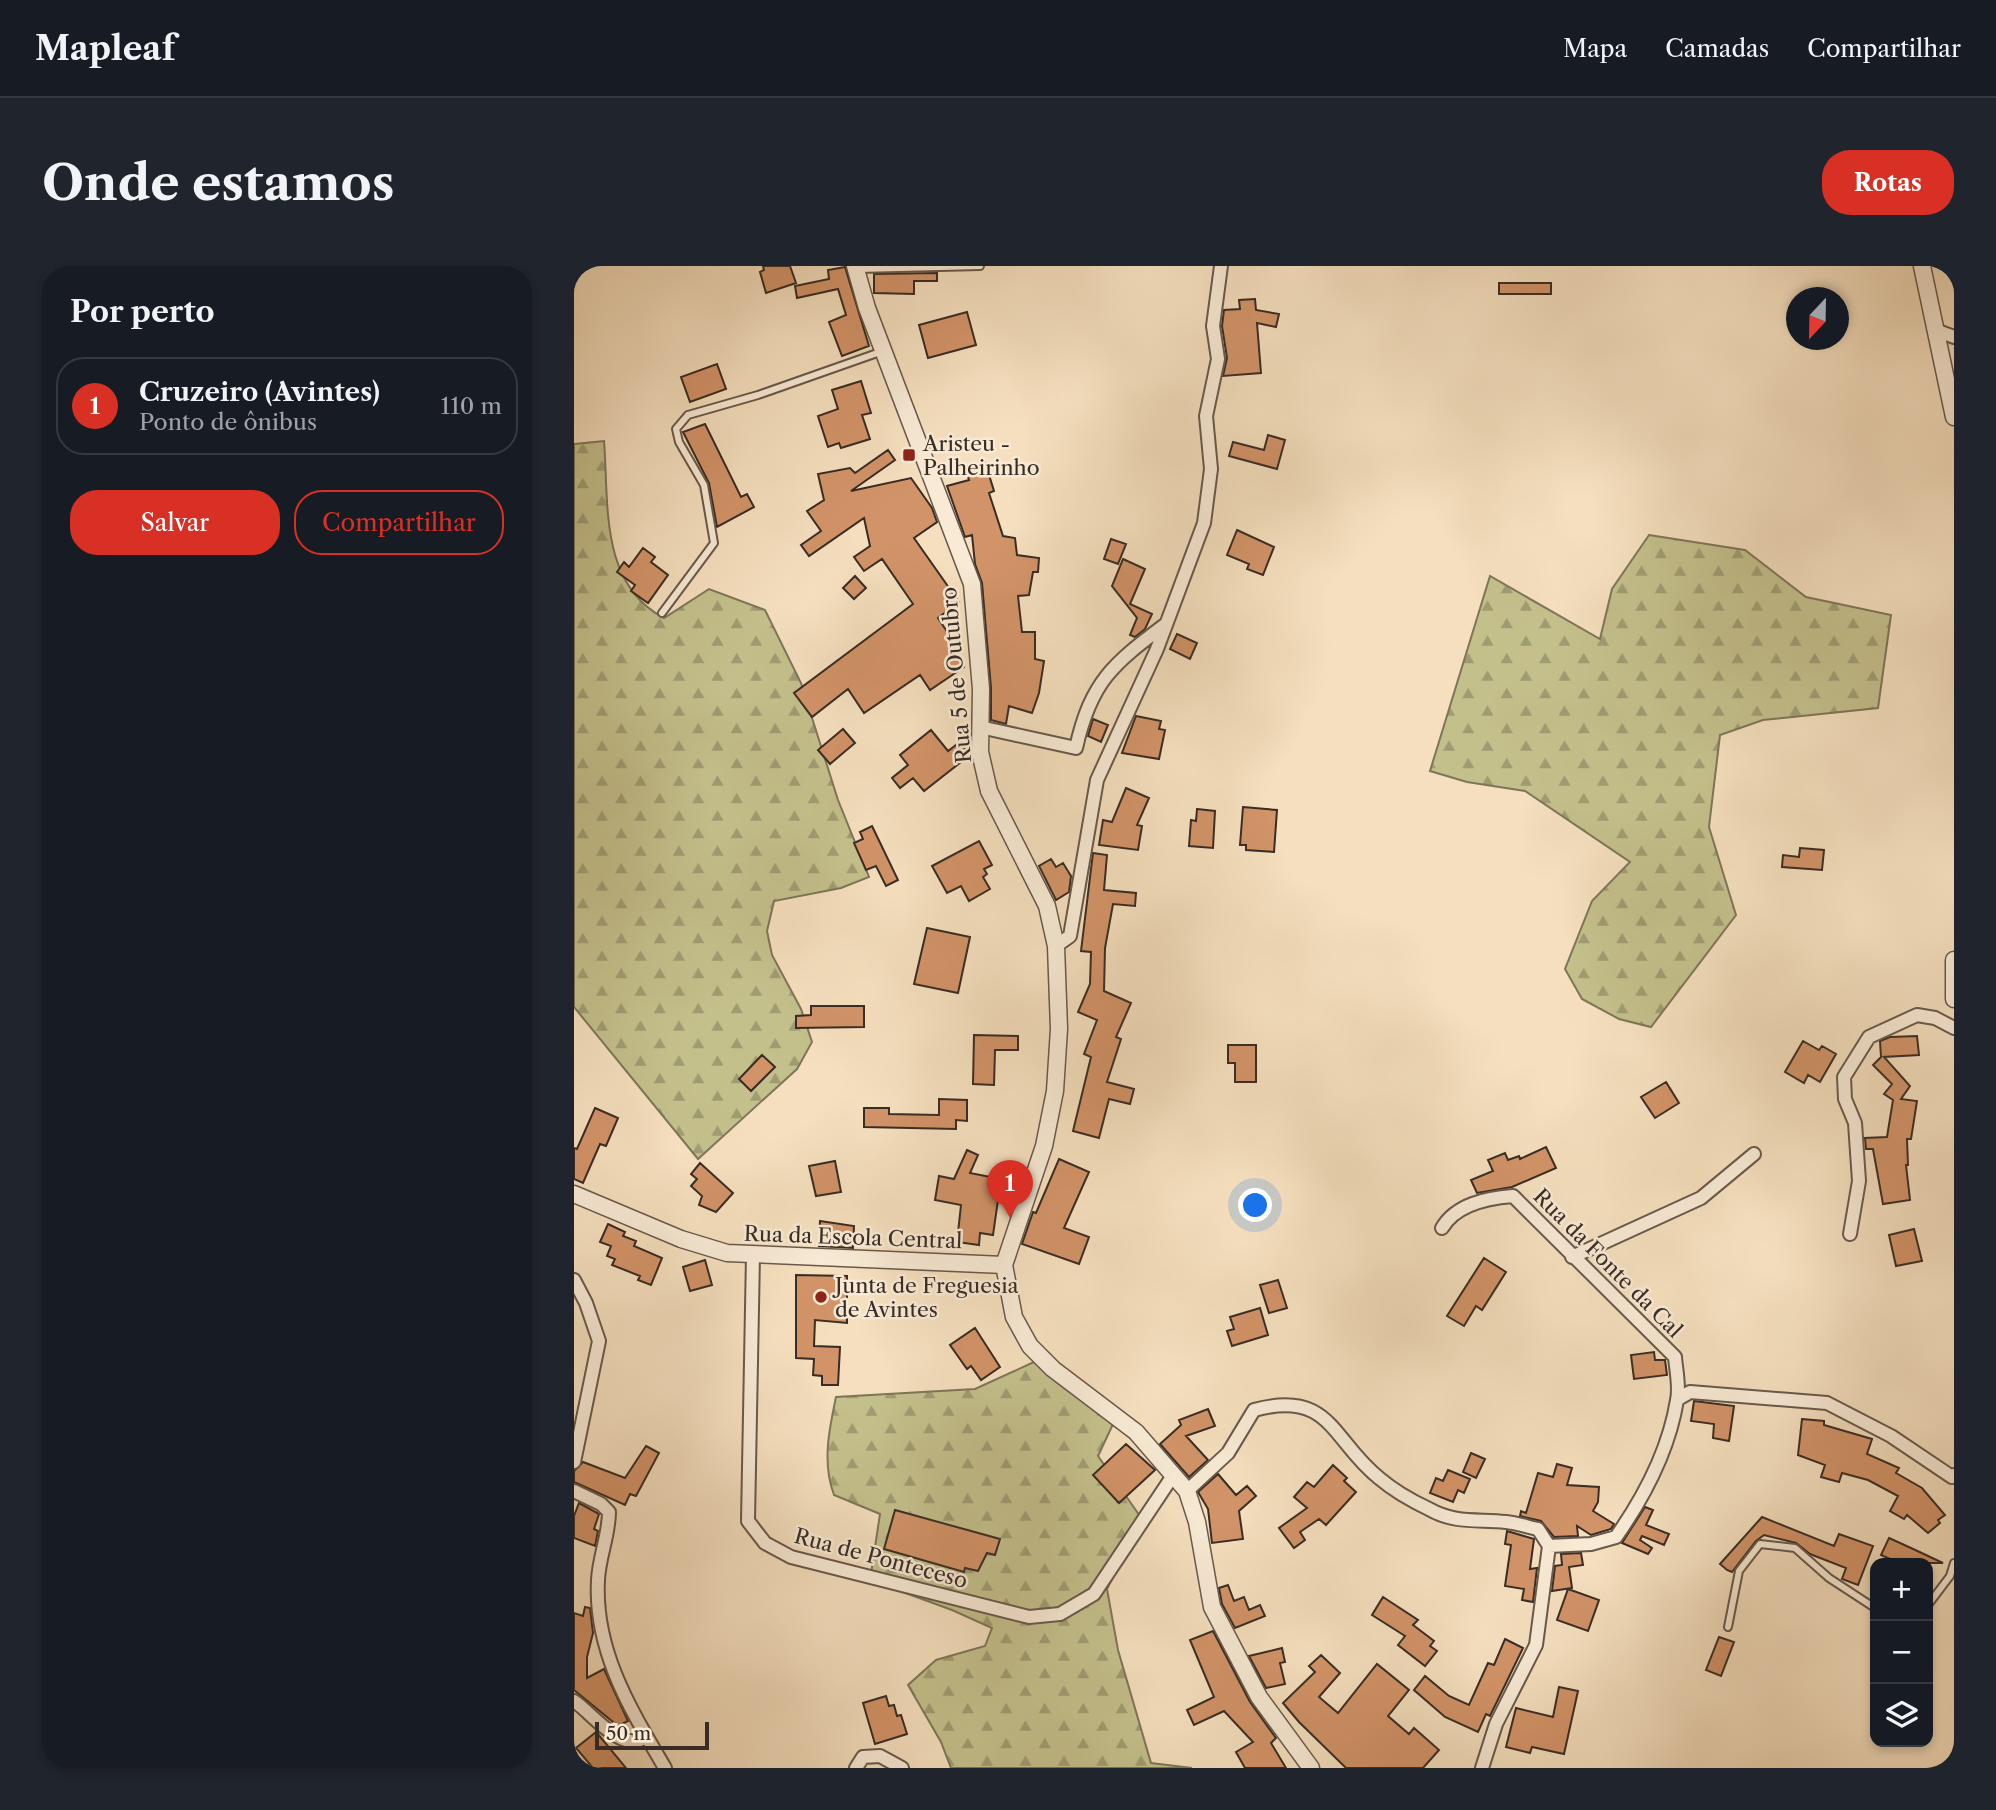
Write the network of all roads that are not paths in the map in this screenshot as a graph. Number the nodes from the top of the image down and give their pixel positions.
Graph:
1 (981, 266) edge
2 (1922, 266) edge
3 (856, 267) edge
4 (1219, 267) edge
5 (1938, 331) junction
6 (1954, 337) edge
7 (885, 350) junction
8 (1954, 417) edge
9 (662, 613) dead end
10 (1166, 624) junction
11 (980, 727) junction
12 (1056, 946) junction
13 (1954, 960) edge
14 (1954, 999) edge
15 (1954, 1028) edge
16 (1754, 1154) dead end
17 (574, 1194) edge
18 (1442, 1228) dead end
19 (1850, 1234) dead end
20 (753, 1255) junction
21 (1572, 1257) junction
22 (973, 1262) junction
23 (1004, 1265) junction
24 (574, 1280) edge
25 (1005, 1285) junction
26 (1678, 1399) junction
27 (574, 1462) edge
28 (1174, 1474) junction
29 (1953, 1479) edge
30 (574, 1491) edge
31 (1187, 1491) junction
32 (1549, 1546) junction
33 (1954, 1563) edge
34 (1933, 1599) edge
35 (1870, 1605) edge
36 (1728, 1627) dead end
37 (574, 1701) edge
38 (644, 1738) junction
39 (665, 1768) edge
40 (856, 1768) edge
41 (902, 1768) edge
42 (1311, 1768) edge
43 (1482, 1768) edge

1 - 3 lane
2 - 5 street
3 - 7 street, Rua 5 de Outubro
4 - 10 street
5 - 6 street
5 - 8 street
7 - 9 lane
7 - 11 street, Rua 5 de Outubro
10 - 11 street
10 - 12 street
11 - 12 street, Rua 5 de Outubro
12 - 23 street, Rua 5 de Outubro
13 - 14 street
15 - 19 street
16 - 21 street
17 - 20 street, Rua da Escola Central
18 - 21 street, Rua da Fonte da Cal
20 - 22 street, Rua da Escola Central
20 - 28 street, Rua de Ponteceso
21 - 26 street, Rua da Fonte da Cal
22 - 23 street, Rua da Escola Central
22 - 25 street, Rua da Escola Central
23 - 25 street, Rua 5 de Outubro
24 - 27 street
25 - 28 street, Rua 5 de Outubro
26 - 29 street
26 - 32 street
28 - 31 street, Rua 5 de Outubro
30 - 38 street
31 - 32 street
31 - 42 street, Rua 5 de Outubro
32 - 43 street
33 - 34 lane
35 - 36 lane
37 - 38 street
38 - 39 street
40 - 41 street

